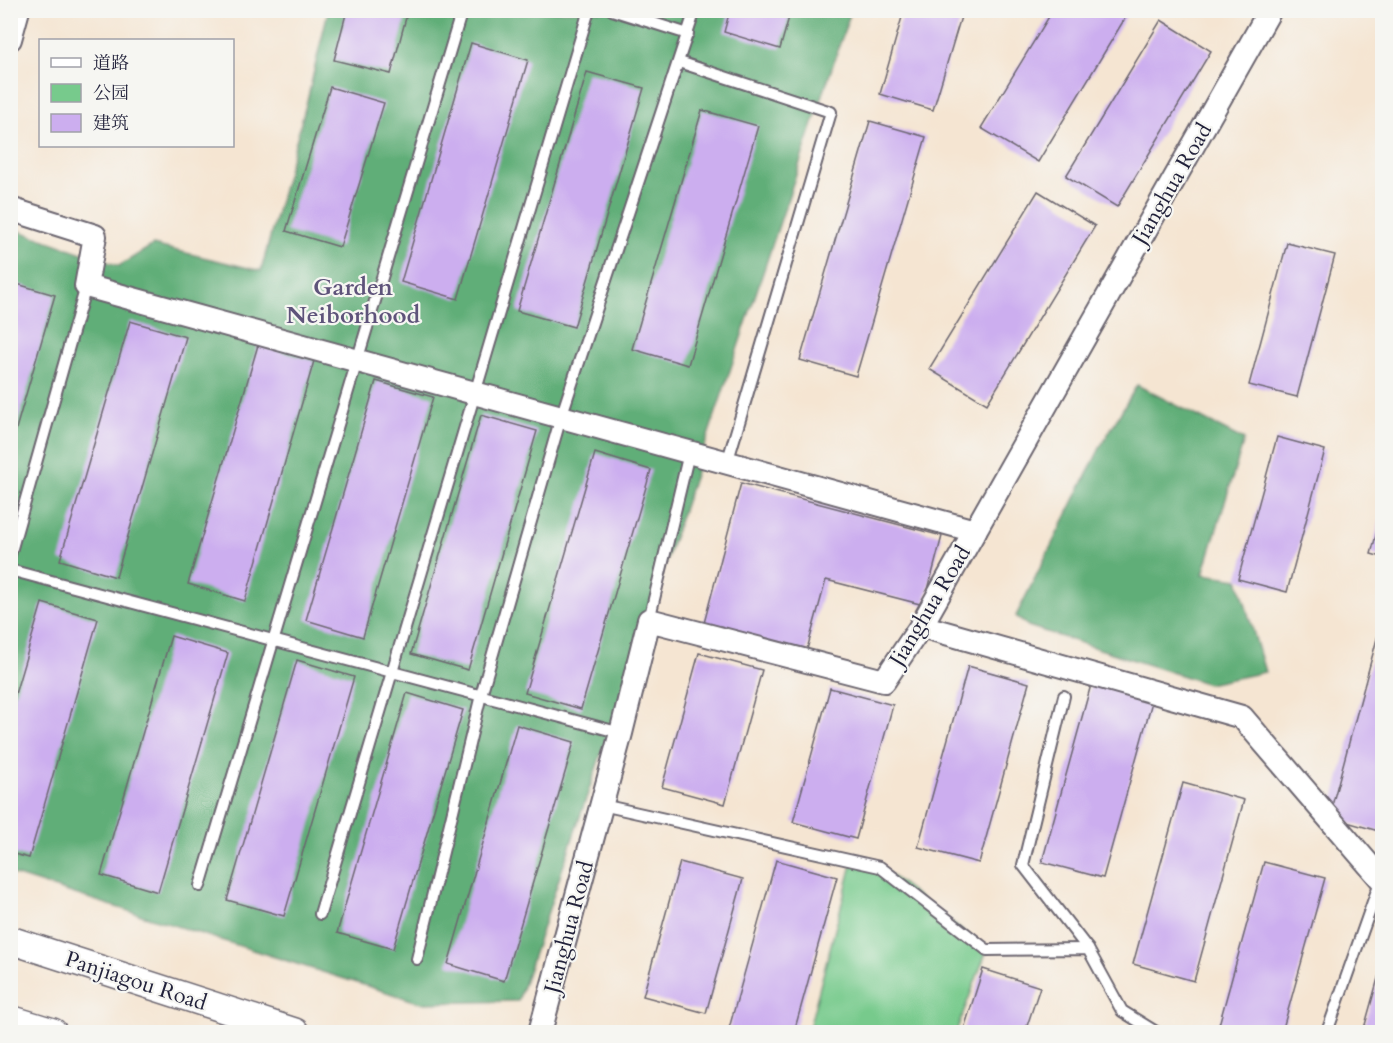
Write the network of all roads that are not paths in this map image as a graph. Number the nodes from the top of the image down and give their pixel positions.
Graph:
1 (18, 10) edge
2 (462, 10) edge
3 (589, 10) edge
4 (612, 10) edge
5 (695, 10) edge
6 (1270, 10) edge
7 (688, 34) junction
8 (10, 39) edge
9 (679, 62) junction
10 (10, 209) edge
11 (86, 285) junction
12 (357, 361) junction
13 (475, 393) junction
14 (561, 417) junction
15 (689, 453) junction
16 (727, 463) junction
17 (975, 531) junction
18 (10, 555) edge
19 (10, 570) edge
20 (649, 620) junction
21 (921, 626) junction
22 (274, 640) junction
23 (393, 672) junction
24 (481, 695) junction
25 (1064, 696) dead end
26 (621, 733) junction
27 (602, 805) junction
28 (1382, 879) edge
29 (200, 886) dead end
30 (320, 914) dead end
31 (10, 940) edge
32 (1088, 949) junction
33 (417, 959) dead end
34 (10, 1019) edge
35 (53, 1032) edge
36 (295, 1032) edge
37 (540, 1032) edge
38 (1156, 1032) edge
39 (1327, 1032) edge

1 - 8 street
2 - 12 lane
3 - 13 lane
4 - 7 lane
5 - 7 lane
6 - 17 street, Jianghua Road
7 - 9 lane
9 - 14 lane
9 - 16 lane
10 - 11 street
11 - 12 street
11 - 18 lane
12 - 13 street
12 - 22 lane
13 - 14 street
13 - 23 lane
14 - 15 street
14 - 24 lane
15 - 16 street
15 - 20 lane
16 - 17 street
17 - 21 street, Jianghua Road
19 - 22 lane
20 - 21 street, Jianghua Road
20 - 26 street, Jianghua Road
21 - 28 street
22 - 23 lane
22 - 29 lane
23 - 24 lane
23 - 30 lane
24 - 26 lane
24 - 33 lane
25 - 32 lane
26 - 27 street, Jianghua Road
27 - 32 lane
27 - 37 street, Jianghua Road
28 - 39 lane
31 - 36 street, Panjiagou Road
32 - 38 lane
34 - 35 street

